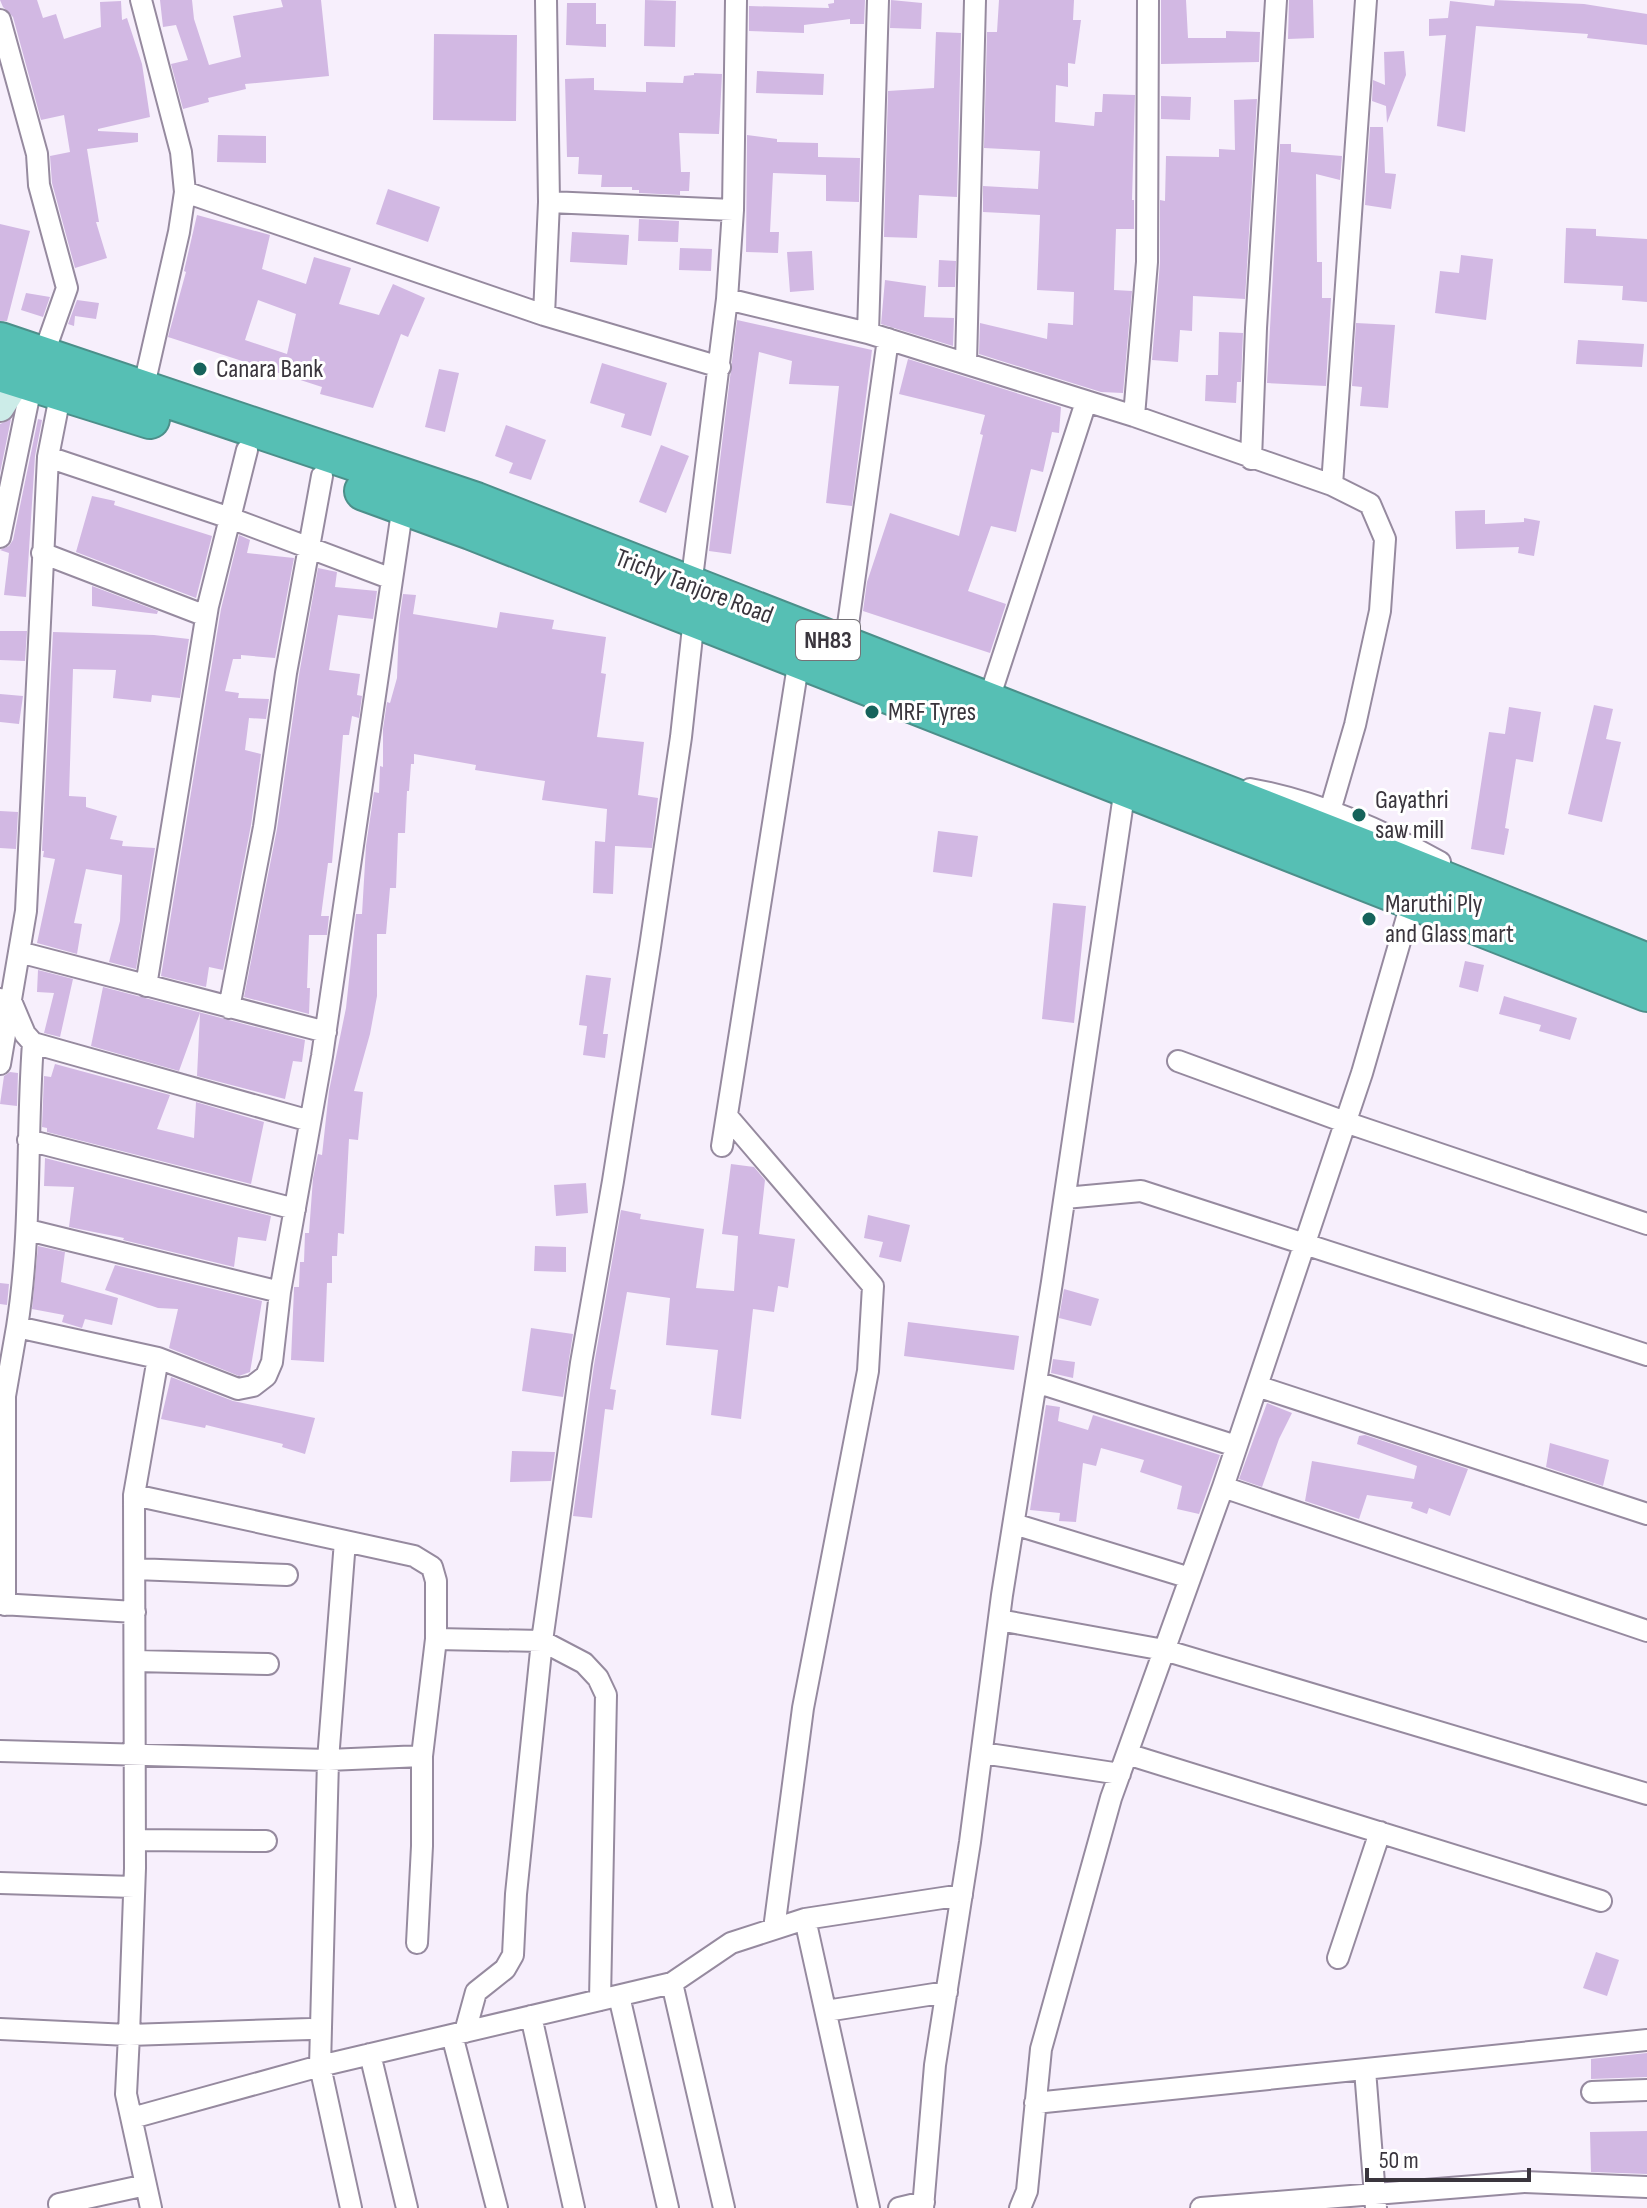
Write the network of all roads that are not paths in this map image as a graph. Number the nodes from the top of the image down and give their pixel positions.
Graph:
1 (141, 0) edge
2 (546, 0) edge
3 (736, 0) edge
4 (878, 0) edge
5 (975, 0) edge
6 (1148, 0) edge
7 (1276, 0) edge
8 (1366, 0) edge
9 (0, 20) edge
10 (185, 192) junction
11 (549, 202) junction
12 (733, 210) junction
13 (727, 299) junction
14 (544, 315) junction
15 (868, 333) junction
16 (888, 339) junction
17 (966, 363) junction
18 (720, 367) junction
19 (23, 373) edge
20 (143, 390) junction
21 (1086, 402) junction
22 (1134, 416) junction
23 (247, 450) junction
24 (48, 457) junction
25 (1251, 459) junction
26 (322, 476) junction
27 (1332, 485) junction
28 (403, 505) junction
29 (230, 518) junction
30 (0, 537) edge
31 (307, 548) junction
32 (42, 553) junction
33 (392, 579) junction
34 (693, 602) junction
35 (206, 616) junction
36 (845, 646) junction
37 (799, 659) junction
38 (988, 702) junction
39 (1191, 781) junction
40 (1125, 788) junction
41 (1330, 811) junction
42 (1412, 900) junction
43 (1489, 900) junction
44 (19, 952) junction
45 (1647, 963) edge
46 (146, 986) junction
47 (1647, 992) edge
48 (5, 1000) edge
49 (229, 1008) junction
50 (326, 1032) junction
51 (33, 1043) junction
52 (1178, 1061) dead end
53 (0, 1064) edge
54 (727, 1116) junction
55 (310, 1121) junction
56 (1345, 1122) junction
57 (28, 1140) junction
58 (722, 1146) dead end
59 (1065, 1198) junction
60 (295, 1209) junction
61 (1647, 1224) edge
62 (28, 1230) junction
63 (1304, 1244) junction
64 (280, 1292) junction
65 (17, 1327) junction
66 (1647, 1355) edge
67 (158, 1358) junction
68 (1036, 1382) junction
69 (1257, 1386) junction
70 (2, 1396) edge
71 (1236, 1446) junction
72 (1223, 1487) junction
73 (134, 1495) junction
74 (1647, 1514) edge
75 (1014, 1524) junction
76 (345, 1541) junction
77 (135, 1569) junction
78 (287, 1575) dead end
79 (1190, 1578) junction
80 (3, 1605) edge
81 (135, 1612) junction
82 (999, 1620) junction
83 (1647, 1631) edge
84 (436, 1639) junction
85 (542, 1641) junction
86 (1164, 1650) junction
87 (135, 1661) junction
88 (268, 1664) dead end
89 (0, 1751) edge
90 (982, 1753) junction
91 (135, 1755) junction
92 (422, 1756) junction
93 (328, 1760) junction
94 (1124, 1764) junction
95 (1647, 1794) edge
96 (1380, 1832) junction
97 (135, 1840) junction
98 (266, 1841) dead end
99 (0, 1883) edge
100 (134, 1887) junction
101 (962, 1895) junction
102 (1601, 1901) dead end
103 (805, 1919) junction
104 (774, 1929) junction
105 (417, 1943) dead end
106 (1338, 1958) dead end
107 (672, 1983) junction
108 (947, 1992) junction
109 (610, 1998) junction
110 (826, 2011) junction
111 (531, 2016) junction
112 (0, 2029) edge
113 (310, 2029) dead end
114 (458, 2034) junction
115 (129, 2035) junction
116 (1647, 2040) edge
117 (370, 2054) junction
118 (320, 2066) junction
119 (1365, 2070) junction
120 (1647, 2090) edge
121 (1592, 2092) dead end
122 (1035, 2103) junction
123 (132, 2118) junction
124 (146, 2185) junction
125 (1647, 2187) edge
126 (1376, 2200) edge
127 (59, 2204) dead end
128 (924, 2205) edge
129 (151, 2208) edge
130 (351, 2208) edge
131 (407, 2208) edge
132 (497, 2208) edge
133 (574, 2208) edge
134 (668, 2208) edge
135 (724, 2208) edge
136 (869, 2208) edge
137 (899, 2208) edge
138 (1020, 2208) edge
139 (1201, 2208) edge

1 - 10 street
2 - 11 street
3 - 12 street
4 - 15 street
5 - 17 street
6 - 22 street
7 - 25 street
8 - 27 street
9 - 19 street
10 - 14 street
10 - 20 street
11 - 12 street
11 - 14 street
12 - 13 street
13 - 15 street
13 - 18 street
14 - 18 street
15 - 16 street
16 - 17 street
16 - 36 street
17 - 21 street
18 - 34 street
19 - 20 highway, Trichy Tanjore Road / NH83
19 - 23 highway, Trichy Tanjore Road / NH83
19 - 24 street
19 - 30 street
20 - 34 highway, Trichy Tanjore Road / NH83
21 - 22 street
21 - 38 street
22 - 25 street
23 - 26 highway, Trichy Tanjore Road / NH83
23 - 29 street
24 - 29 street
24 - 32 street
25 - 27 street
26 - 28 highway, Trichy Tanjore Road / NH83
26 - 31 street
27 - 41 street
28 - 33 street
28 - 34 highway, Trichy Tanjore Road / NH83
29 - 31 street
29 - 35 street
31 - 33 street
31 - 49 street
32 - 35 street
32 - 44 street
33 - 50 street
34 - 36 highway, Trichy Tanjore Road / NH83
34 - 37 highway, Trichy Tanjore Road / NH83
34 - 85 street
35 - 46 street
36 - 38 highway, Trichy Tanjore Road / NH83
37 - 40 highway, Trichy Tanjore Road / NH83
37 - 54 street
38 - 39 highway, Trichy Tanjore Road / NH83
39 - 41 street
39 - 43 highway, Trichy Tanjore Road / NH83
40 - 42 highway, Trichy Tanjore Road / NH83
40 - 59 street
41 - 43 street
42 - 47 highway, Trichy Tanjore Road / NH83
42 - 56 street
43 - 45 highway, Trichy Tanjore Road / NH83
44 - 46 street
44 - 48 street
46 - 49 street
48 - 51 street
48 - 53 street
49 - 50 street
50 - 55 street
51 - 55 street
51 - 57 street
52 - 56 street
54 - 58 street
54 - 104 street
55 - 60 street
56 - 61 street
56 - 63 street
57 - 60 street
57 - 62 street
59 - 63 street
59 - 68 street
60 - 64 street
62 - 64 street
62 - 65 street
63 - 66 street
63 - 69 street
64 - 67 street
65 - 67 street
65 - 70 street
67 - 73 street
68 - 71 street
68 - 75 street
69 - 71 street
69 - 74 street
70 - 80 street
71 - 72 street
72 - 79 street
72 - 83 street
73 - 76 street
73 - 77 street
75 - 79 street
75 - 82 street
76 - 84 street
76 - 93 street
77 - 78 street
77 - 81 street
79 - 86 street
80 - 81 street
81 - 87 street
82 - 86 street
82 - 90 street
84 - 85 street
84 - 92 street
85 - 109 street
85 - 114 street
86 - 94 street
86 - 95 street
87 - 88 street
87 - 91 street
89 - 91 street
90 - 94 street
90 - 101 street
91 - 93 street
91 - 97 street
92 - 93 street
92 - 105 street
93 - 118 street
94 - 96 street
94 - 122 street
96 - 102 street
96 - 106 street
97 - 98 street
97 - 100 street
99 - 100 street
100 - 115 street
101 - 103 street
101 - 108 street
103 - 104 street
103 - 110 street
104 - 107 street
107 - 109 street
107 - 135 street
108 - 110 street
108 - 128 street
109 - 111 street
109 - 134 street
110 - 136 street
111 - 114 street
111 - 133 street
112 - 115 street
113 - 115 street
114 - 117 street
114 - 132 street
115 - 123 street
116 - 119 street
117 - 118 street
117 - 131 street
118 - 123 street
118 - 130 street
119 - 122 street
119 - 126 street
120 - 121 street
122 - 138 street
123 - 124 street
124 - 127 street
124 - 129 street
125 - 126 street
126 - 139 street
128 - 137 street

